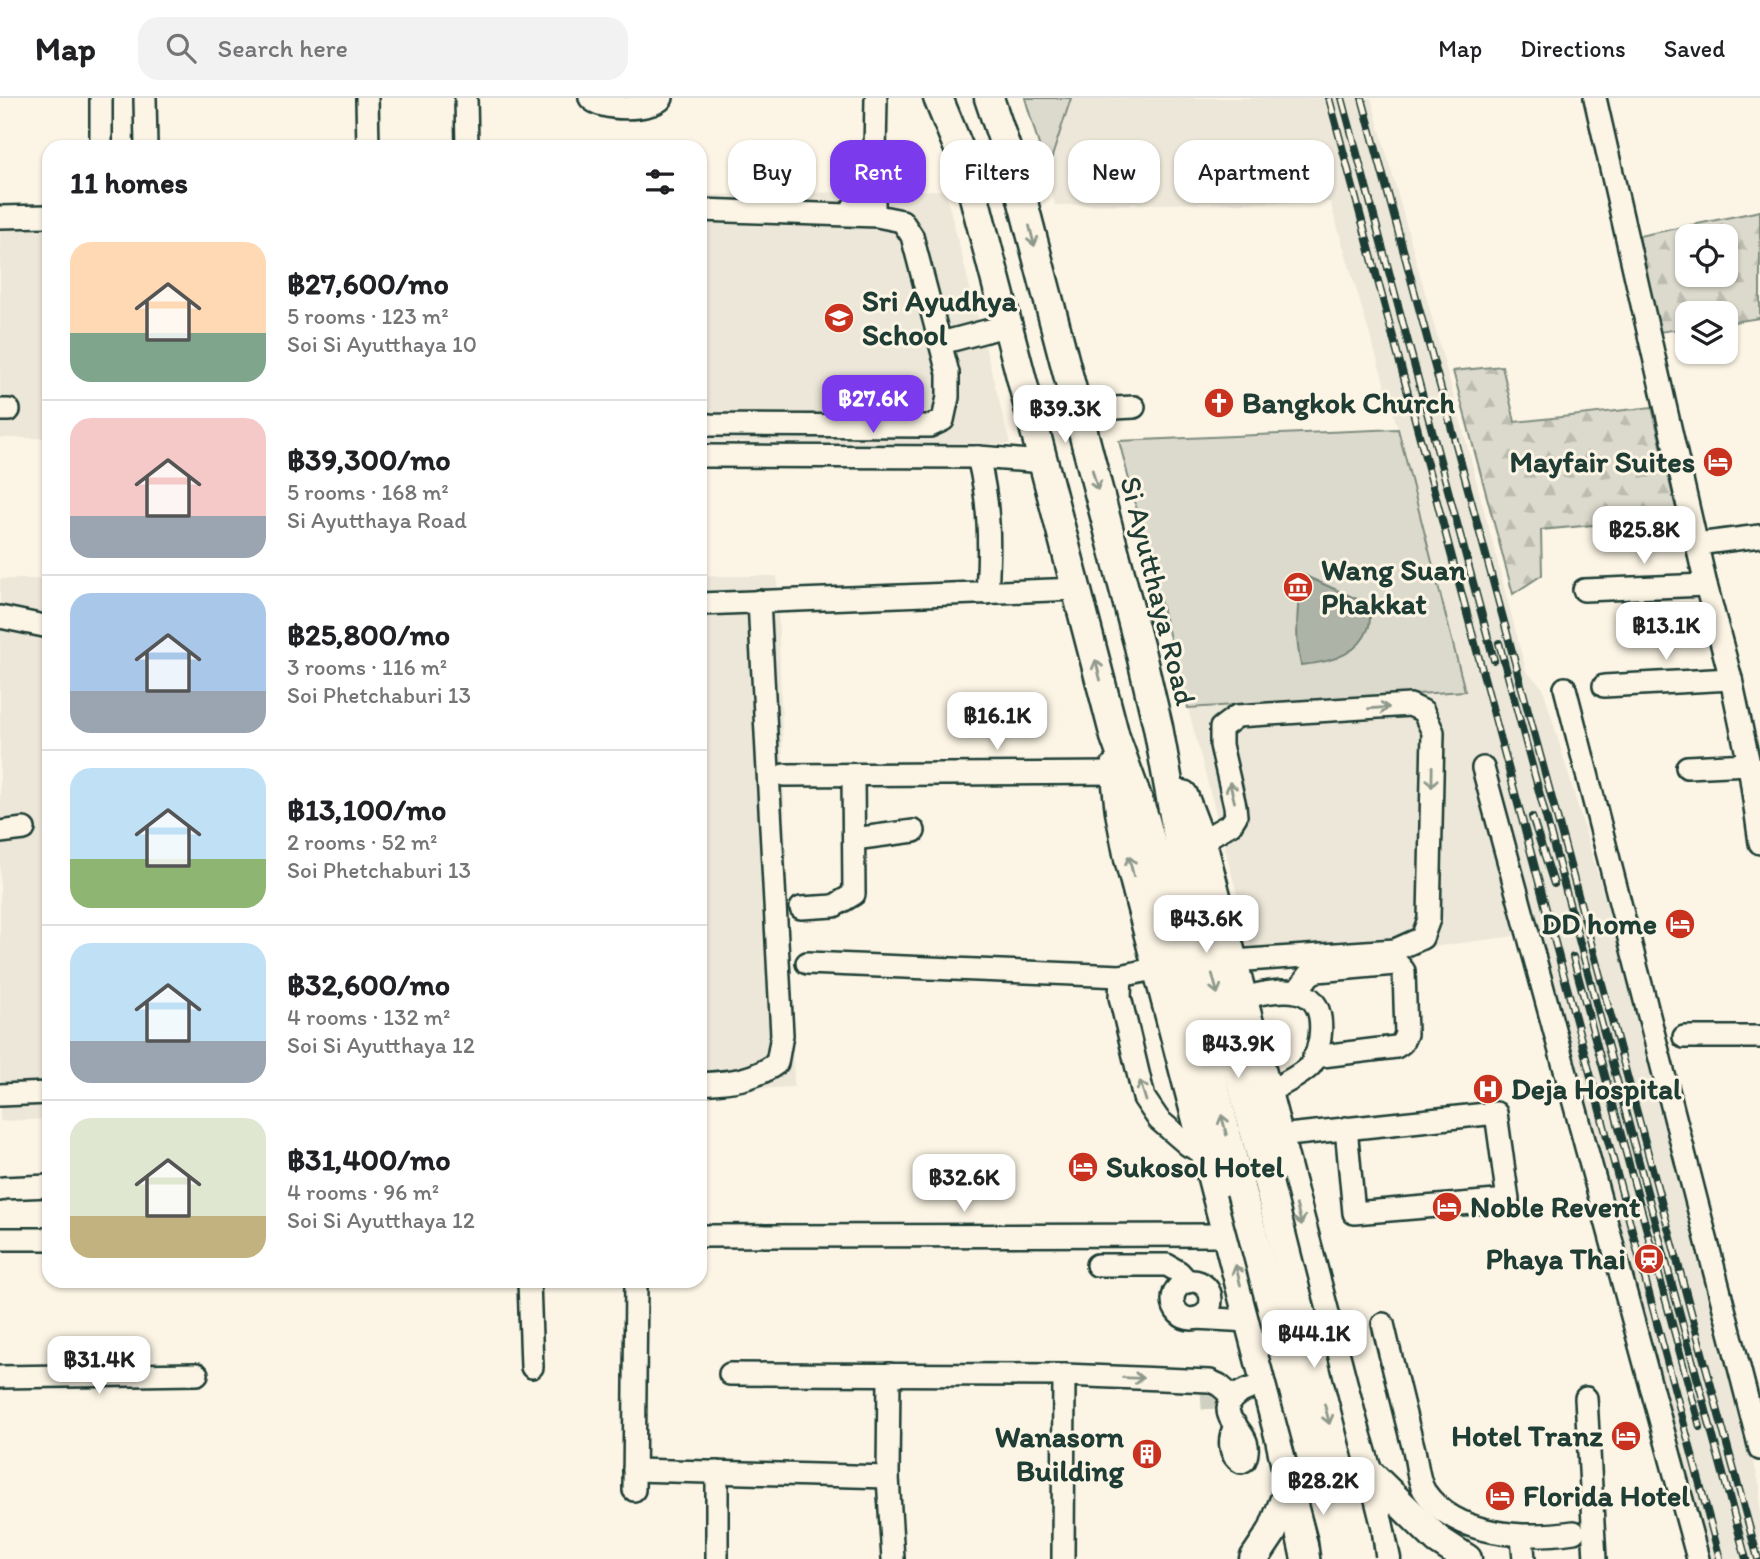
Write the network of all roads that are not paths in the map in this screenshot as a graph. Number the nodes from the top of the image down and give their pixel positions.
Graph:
1 (101, 98) edge
2 (145, 98) edge
3 (367, 98) edge
4 (466, 98) edge
5 (590, 98) edge
6 (662, 98) edge
7 (876, 98) edge
8 (938, 98) edge
9 (959, 98) edge
10 (989, 98) edge
11 (1003, 98) edge
12 (1595, 98) edge
13 (101, 140) edge
14 (146, 140) edge
15 (369, 140) edge
16 (467, 140) edge
17 (955, 140) edge
18 (963, 140) edge
19 (1005, 140) edge
20 (1006, 140) edge
21 (707, 203) edge
22 (975, 203) edge
23 (1022, 203) edge
24 (707, 210) edge
25 (0, 216) edge
26 (42, 216) edge
27 (1009, 325) junction
28 (941, 343) junction
29 (1134, 407) dead end
30 (1077, 410) junction
31 (707, 425) edge
32 (707, 456) edge
33 (978, 457) junction
34 (1044, 462) junction
35 (1760, 536) edge
36 (1698, 544) junction
37 (1706, 585) junction
38 (1077, 589) junction
39 (1584, 590) dead end
40 (987, 593) junction
41 (759, 601) junction
42 (707, 604) edge
43 (0, 617) edge
44 (42, 626) edge
45 (1731, 679) junction
46 (1604, 686) dead end
47 (1566, 688) dead end
48 (1158, 727) junction
49 (1115, 737) junction
50 (1749, 764) junction
51 (1687, 767) dead end
52 (1483, 768) dead end
53 (1115, 773) junction
54 (784, 775) dead end
55 (853, 775) junction
56 (24, 829) dead end
57 (914, 831) dead end
58 (0, 832) edge
59 (854, 839) junction
60 (1200, 841) junction
61 (1760, 843) edge
62 (801, 908) dead end
63 (1233, 961) junction
64 (807, 963) dead end
65 (1158, 968) junction
66 (1121, 976) junction
67 (1297, 990) junction
68 (1242, 998) junction
69 (1684, 1037) dead end
70 (1760, 1037) edge
71 (1314, 1057) junction
72 (707, 1084) edge
73 (1267, 1092) junction
74 (42, 1093) edge
75 (0, 1095) edge
76 (1346, 1128) junction
77 (1278, 1136) junction
78 (1206, 1154) junction
79 (42, 1186) edge
80 (0, 1190) edge
81 (1227, 1235) junction
82 (707, 1236) edge
83 (0, 1239) edge
84 (42, 1239) edge
85 (1097, 1265) dead end
86 (529, 1288) edge
87 (636, 1288) edge
88 (1249, 1321) junction
89 (1382, 1324) dead end
90 (532, 1367) dead end
91 (197, 1374) dead end
92 (730, 1374) dead end
93 (889, 1374) junction
94 (1064, 1376) junction
95 (0, 1377) edge
96 (1265, 1385) junction
97 (1233, 1397) junction
98 (1586, 1398) dead end
99 (1353, 1423) junction
100 (1236, 1425) dead end
101 (1280, 1439) junction
102 (1760, 1449) edge
103 (1367, 1471) junction
104 (717, 1472) junction
105 (888, 1477) junction
106 (1291, 1484) junction
107 (1574, 1532) dead end
108 (1522, 1537) junction
109 (717, 1559) edge
110 (893, 1559) edge
111 (1063, 1559) edge
112 (1254, 1559) edge
113 (1306, 1559) edge
114 (1336, 1559) edge
115 (1360, 1559) edge
116 (1386, 1559) edge
117 (1467, 1559) edge
118 (1524, 1559) edge
119 (1595, 1559) edge
120 (1698, 1559) edge

1 - 13 street
2 - 14 street
3 - 15 street
4 - 16 street
5 - 6 street
7 - 21 street
8 - 17 main road
9 - 18 main road
10 - 19 main road, Si Ayutthaya Road
11 - 20 main road, Si Ayutthaya Road
12 - 36 street
22 - 27 main road
23 -> 30 main road, Si Ayutthaya Road
24 - 28 street
25 - 26 street
27 - 28 street
27 - 34 main road
28 - 31 street
29 - 30 street
30 -> 48 main road, Si Ayutthaya Road
32 - 33 street
33 - 34 street
33 - 40 street
34 - 38 main road
35 - 36 street
36 - 37 street
37 - 39 street
37 - 45 street
38 - 40 street
49 -> 38 main road
40 - 41 street
41 - 42 street
41 - 72 street
43 - 44 street
45 - 46 street
45 - 50 street
47 - 102 street
48 - 60 main road, Si Ayutthaya Road
48 -> 115 main road, Si Ayutthaya Road, bridge
49 - 53 main road
114 -> 49 main road, bridge
50 - 51 street
50 - 61 street
52 - 120 street
53 - 55 street
65 -> 53 main road
54 - 55 street
55 - 59 street
56 - 58 street
57 - 59 street
59 - 62 street
60 - 63 main road, Si Ayutthaya Road
60 -> 63 street
63 - 68 main road, Si Ayutthaya Road
64 - 66 street
65 - 66 street
65 - 78 main road
78 -> 66 street
67 - 68 street
67 - 71 street
67 - 71 street
68 - 73 main road, Si Ayutthaya Road
69 - 70 street
71 - 73 street
73 - 77 main road, Si Ayutthaya Road
74 - 75 street
76 - 76 street
76 - 77 street
77 -> 99 main road, Si Ayutthaya Road
78 - 81 main road
79 - 80 street
81 - 82 street
88 -> 81 main road
83 - 84 street
85 - 88 street
86 - 90 street
87 - 104 street
88 - 96 main road
89 - 108 street
91 - 95 street
92 - 93 street
93 - 94 street
93 - 105 street
94 -> 97 street
94 - 111 street
96 - 97 street
96 - 101 main road
97 - 100 street
98 - 119 street
99 - 101 main road
99 - 103 main road, Si Ayutthaya Road
101 - 106 main road
103 - 116 main road, Si Ayutthaya Road
103 - 117 main road
104 - 105 street
104 - 109 street
105 - 110 street
106 - 112 main road
106 - 113 main road
107 - 108 street
108 - 118 street

